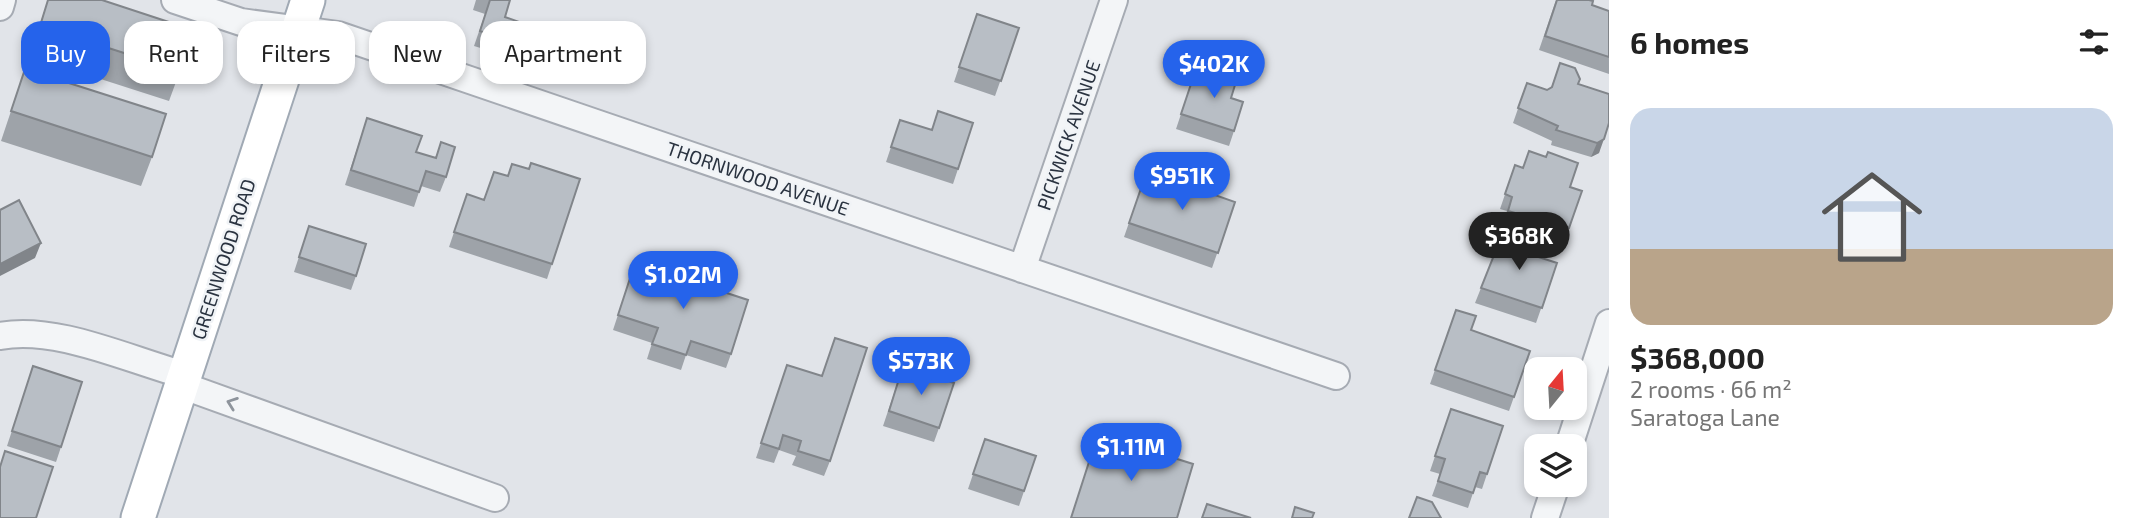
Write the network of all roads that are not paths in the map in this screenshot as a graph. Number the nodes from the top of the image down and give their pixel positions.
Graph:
1 (2, 0) edge
2 (175, 0) edge
3 (1114, 0) edge
4 (0, 7) edge
5 (303, 15) edge
6 (1022, 269) junction
7 (1609, 323) edge
8 (0, 336) edge
9 (1336, 376) dead end
10 (183, 380) junction
11 (1573, 434) edge
12 (1552, 497) edge
13 (495, 498) dead end
14 (138, 518) edge
15 (1545, 518) edge

1 - 4 street
2 - 5 street, THORNWOOD AVENUE
3 - 6 street, PICKWICK AVENUE
5 - 6 street, THORNWOOD AVENUE
5 - 10 main road, GREENWOOD ROAD
6 - 9 street, THORNWOOD AVENUE
7 - 11 street
8 - 10 street
13 -> 10 street
10 - 14 main road, GREENWOOD ROAD
12 - 15 street

